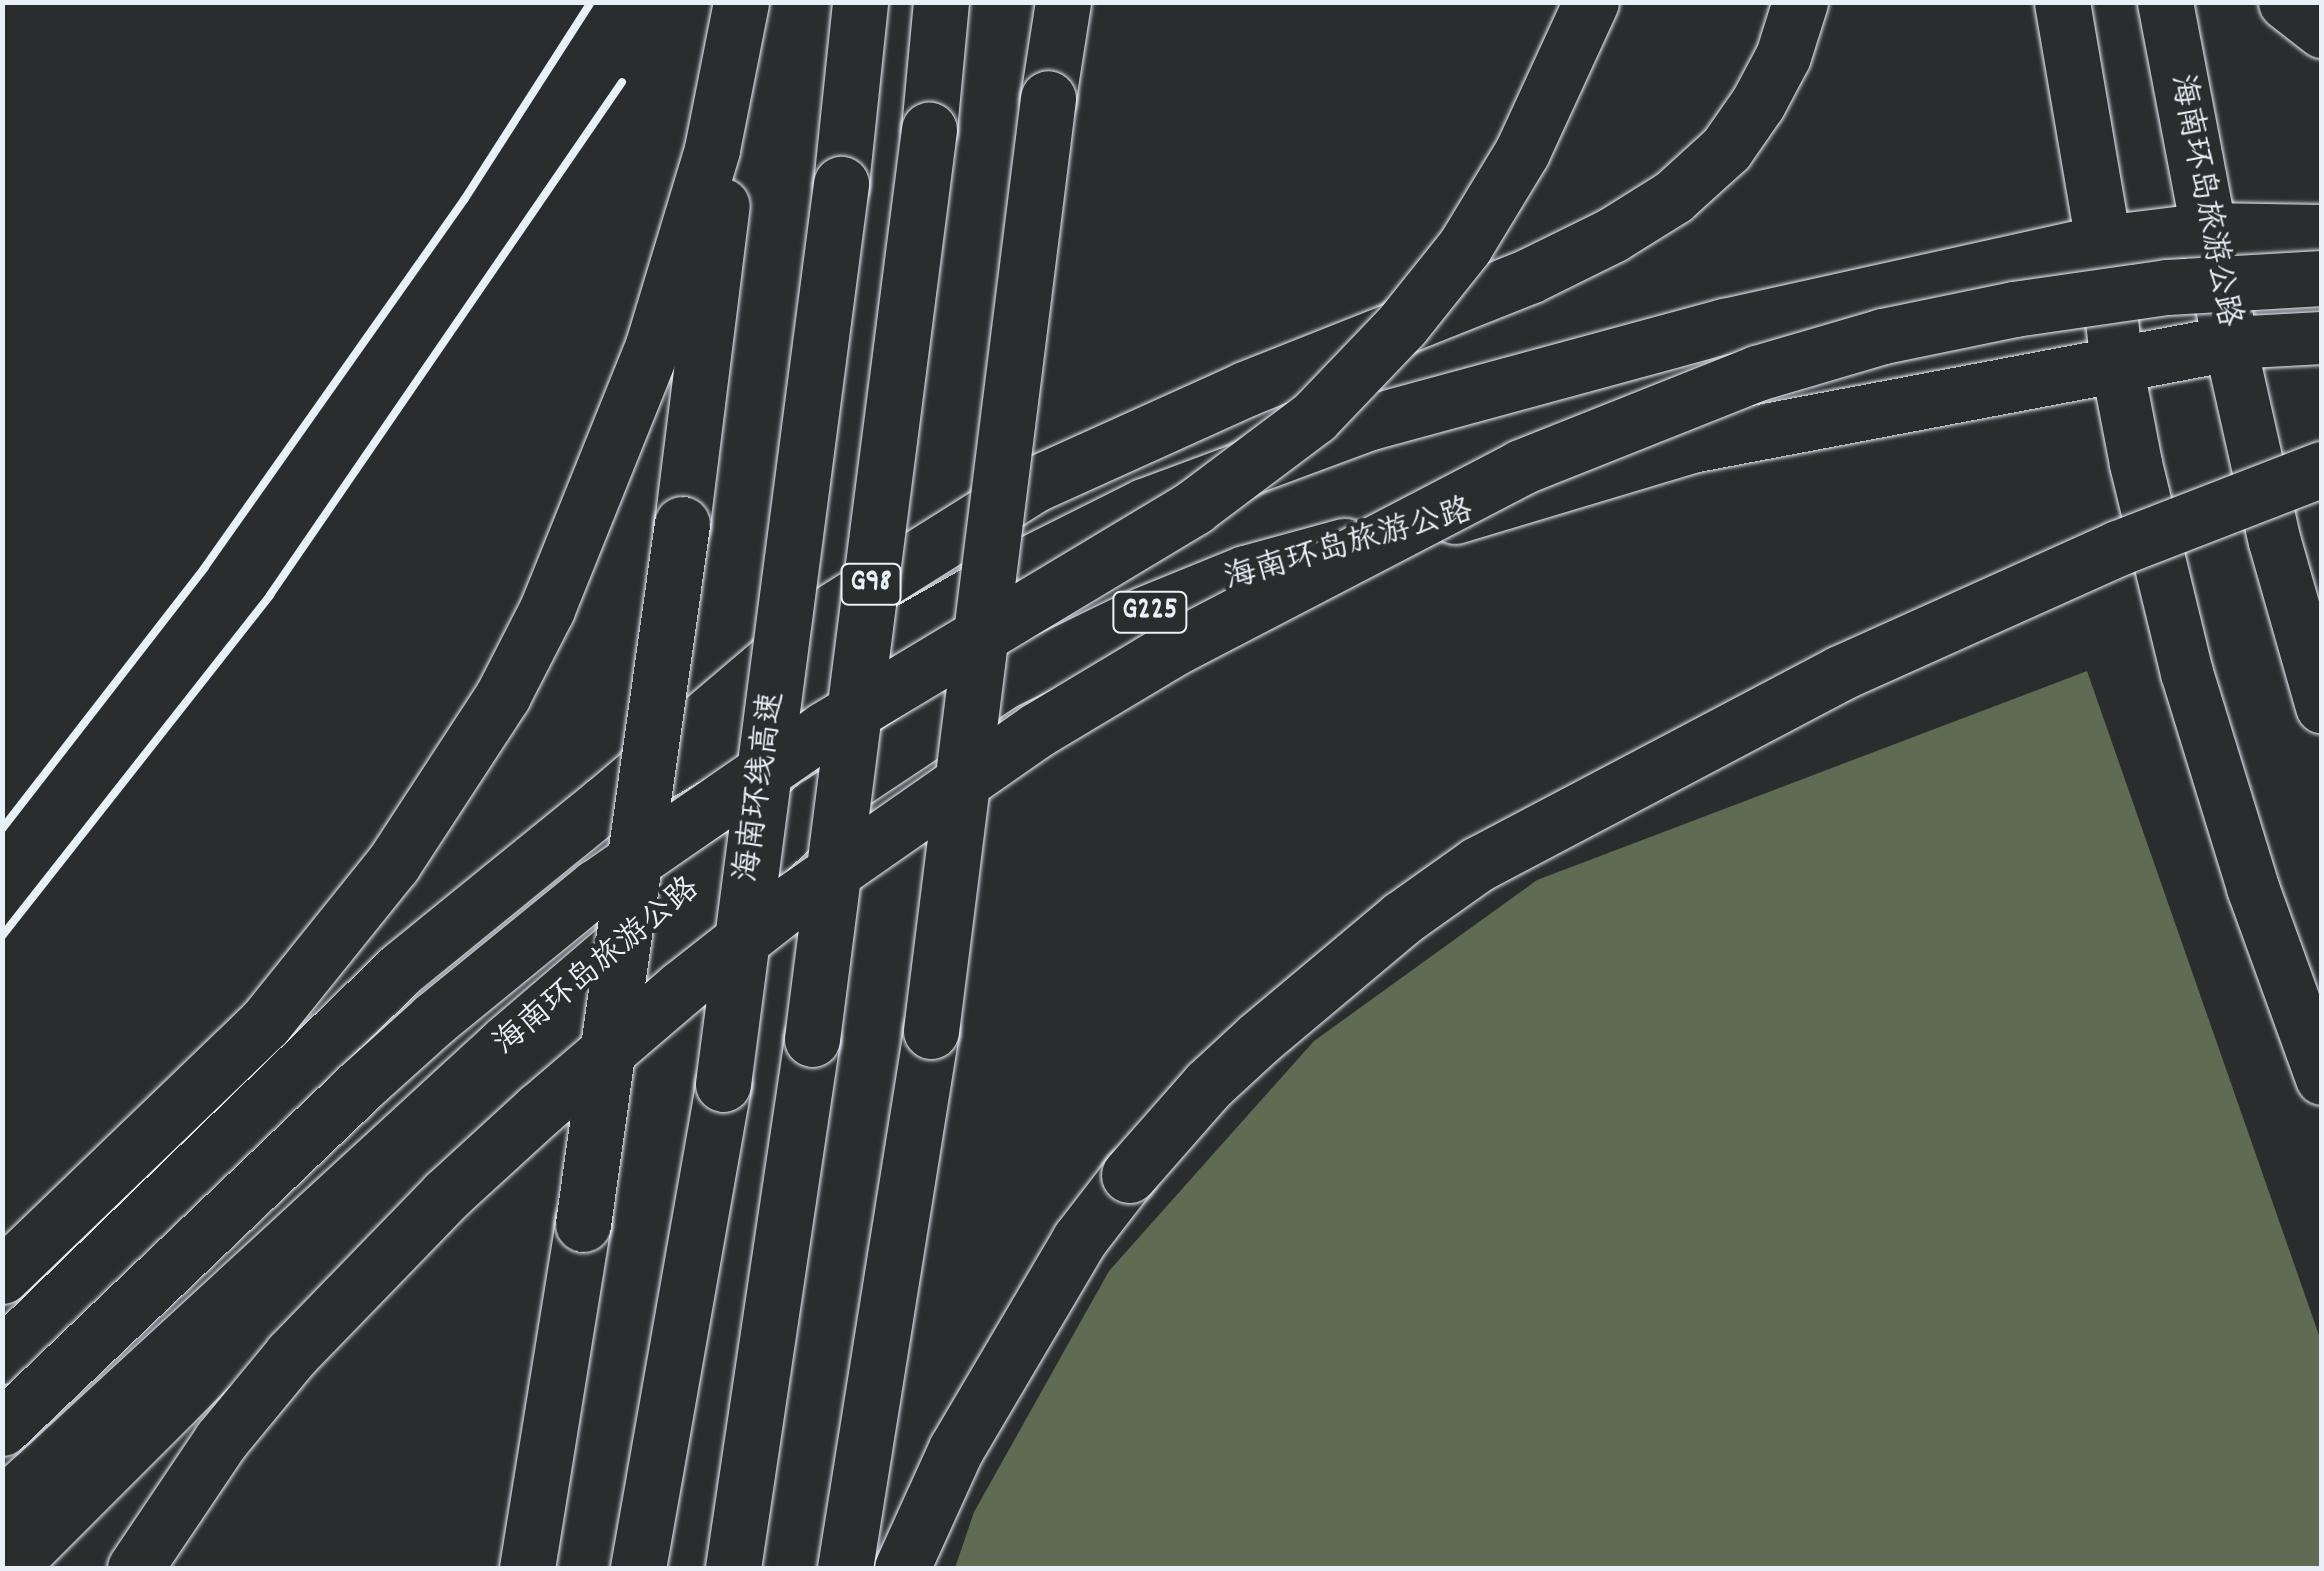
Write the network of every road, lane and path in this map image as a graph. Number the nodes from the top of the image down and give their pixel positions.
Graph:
1 (741, 2) edge
2 (860, 2) edge
3 (942, 2) edge
4 (1064, 2) edge
5 (1591, 2) edge
6 (1800, 2) edge
7 (2062, 2) edge
8 (2164, 2) edge
9 (2286, 2) edge
10 (2322, 30) edge
11 (2209, 229) junction
12 (2322, 231) edge
13 (2103, 242) junction
14 (2322, 278) edge
15 (2322, 338) edge
16 (2230, 343) junction
17 (2117, 365) junction
18 (2322, 469) edge
19 (2322, 707) edge
20 (605, 803) junction
21 (816, 805) junction
22 (2322, 1079) edge
23 (2, 1276) edge
24 (2, 1356) edge
25 (2, 1428) edge
26 (2, 1506) edge
27 (8, 1568) edge
28 (135, 1568) edge
29 (527, 1568) edge
30 (638, 1568) edge
31 (733, 1568) edge
32 (845, 1568) edge
33 (902, 1568) edge

1 - 23 highway
1 - 29 highway, bridge
2 - 30 highway, 海南环线高速 / G98, bridge
3 - 31 highway, G98, bridge
4 - 32 highway, bridge
5 - 25 highway, bridge
6 - 20 highway
7 - 13 highway
8 - 11 highway, 海南环岛旅游公路
9 - 10 highway
11 - 12 main road
11 - 13 main road
11 - 16 highway, 海南环岛旅游公路
13 - 17 main road
13 - 20 highway
14 - 28 highway, bridge
15 - 16 main road
16 - 17 highway, 海南环岛旅游公路 / G225
16 - 19 main road
17 - 21 highway, 海南环岛旅游公路 / G225
17 - 22 main road
18 - 33 highway, bridge
20 - 24 highway
21 - 26 highway, 海南环岛旅游公路 / G225
21 - 27 highway

